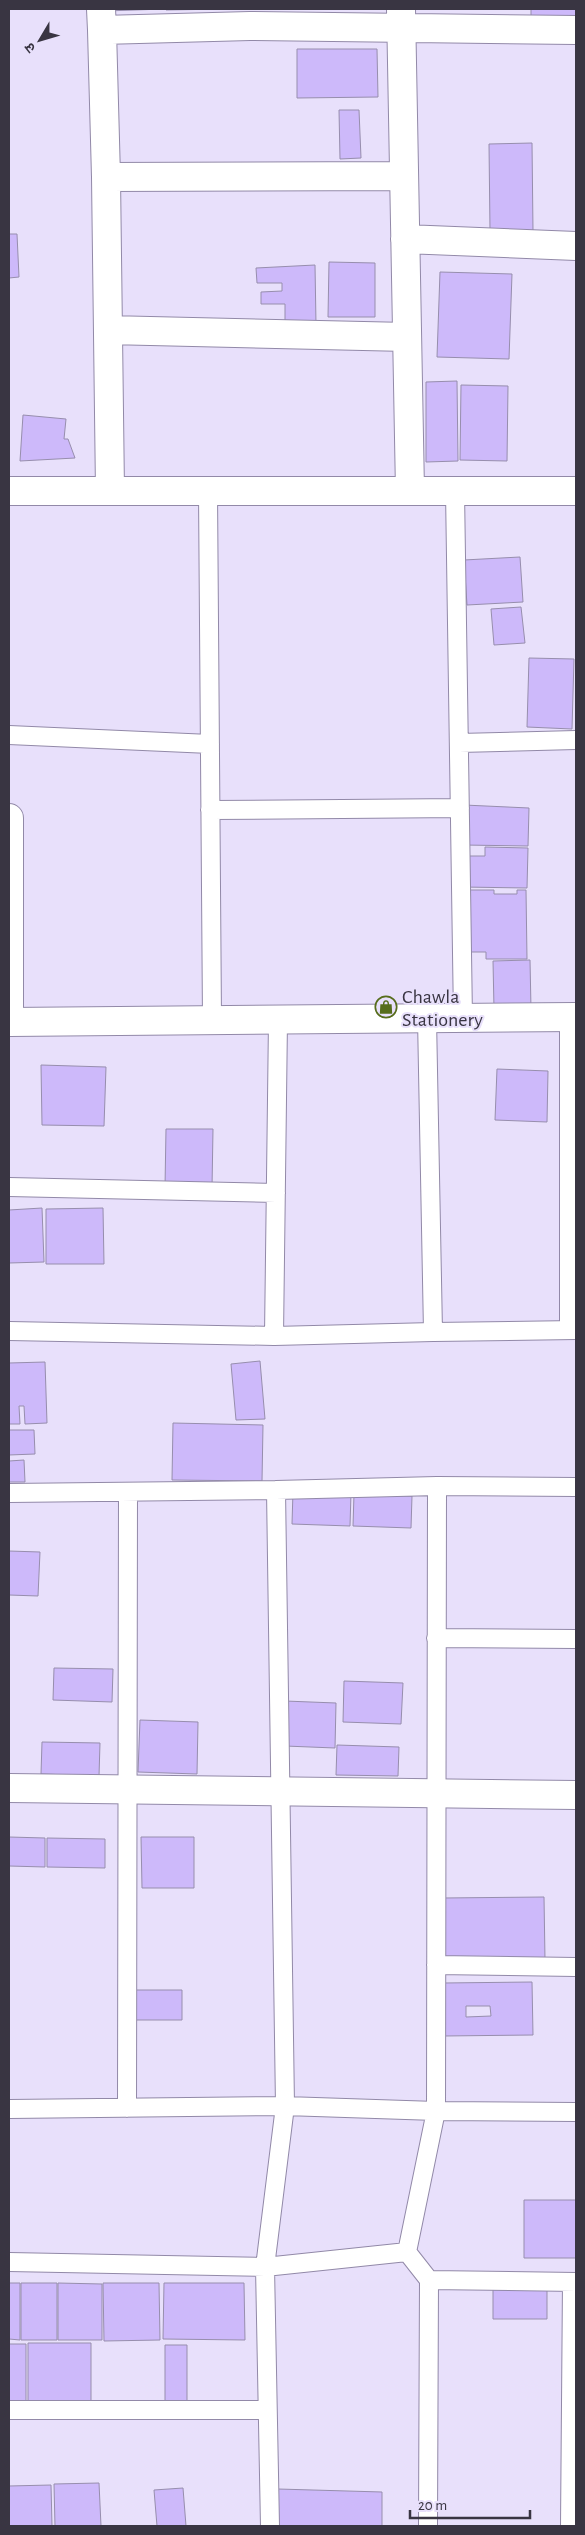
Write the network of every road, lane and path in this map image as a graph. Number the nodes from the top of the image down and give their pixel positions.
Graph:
1 (250, 17) edge
2 (101, 19) edge
3 (402, 19) edge
4 (576, 30) edge
5 (404, 176) junction
6 (106, 177) junction
7 (405, 239) junction
8 (576, 246) edge
9 (108, 330) junction
10 (407, 338) junction
11 (9, 491) edge
12 (110, 491) junction
13 (208, 491) junction
14 (410, 491) junction
15 (455, 491) junction
16 (576, 491) edge
17 (9, 735) edge
18 (576, 740) edge
19 (459, 743) junction
20 (210, 744) junction
21 (460, 808) junction
22 (210, 810) junction
23 (9, 818) edge
24 (573, 1017) edge
25 (427, 1018) junction
26 (463, 1018) junction
27 (212, 1020) junction
28 (278, 1020) junction
29 (9, 1022) edge
30 (9, 1187) edge
31 (276, 1193) junction
32 (573, 1330) edge
33 (9, 1331) edge
34 (432, 1332) junction
35 (274, 1336) junction
36 (437, 1486) junction
37 (576, 1487) edge
38 (276, 1490) junction
39 (128, 1492) junction
40 (9, 1493) edge
41 (436, 1638) junction
42 (576, 1639) edge
43 (9, 1788) edge
44 (126, 1789) junction
45 (281, 1792) junction
46 (436, 1794) junction
47 (576, 1796) edge
48 (436, 1965) junction
49 (576, 1967) edge
50 (285, 2106) junction
51 (9, 2108) edge
52 (126, 2108) junction
53 (436, 2111) junction
54 (576, 2112) edge
55 (408, 2252) junction
56 (9, 2262) edge
57 (265, 2267) junction
58 (430, 2280) junction
59 (574, 2282) edge
60 (9, 2410) edge
61 (267, 2410) junction
62 (270, 2526) edge
63 (428, 2526) edge
64 (570, 2526) edge

1 - 2 street
1 - 3 street
2 - 6 street
3 - 4 street
3 - 5 street
5 - 6 street
5 - 7 street
6 - 9 street
7 - 8 street
7 - 10 street
9 - 10 street
9 - 12 street
10 - 14 street
11 - 12 street
12 - 13 street
13 - 14 street
13 - 20 lane
14 - 15 street
15 - 16 street
15 - 19 lane
17 - 20 lane
18 - 19 lane
19 - 21 lane
20 - 22 lane
21 - 22 lane
21 - 26 lane
22 - 27 lane
23 - 29 street
24 - 26 street
24 - 32 lane
25 - 26 street
25 - 28 street
25 - 34 lane
27 - 28 street
27 - 29 street
28 - 31 lane
30 - 31 lane
31 - 35 lane
32 - 34 lane
33 - 35 lane
34 - 35 lane
36 - 37 lane
36 - 38 lane
36 - 41 lane
38 - 39 lane
38 - 45 lane
39 - 40 lane
39 - 44 lane
41 - 42 lane
41 - 46 lane
43 - 44 street
44 - 45 street
44 - 52 lane
45 - 46 street
45 - 50 lane
46 - 47 street
46 - 48 lane
48 - 49 lane
48 - 53 lane
50 - 52 lane
50 - 53 lane
50 - 57 lane
51 - 52 lane
53 - 54 lane
53 - 55 lane
55 - 57 lane
55 - 58 lane
56 - 57 lane
57 - 61 lane
58 - 59 lane
58 - 63 lane
59 - 64 lane
60 - 61 lane
61 - 62 lane

